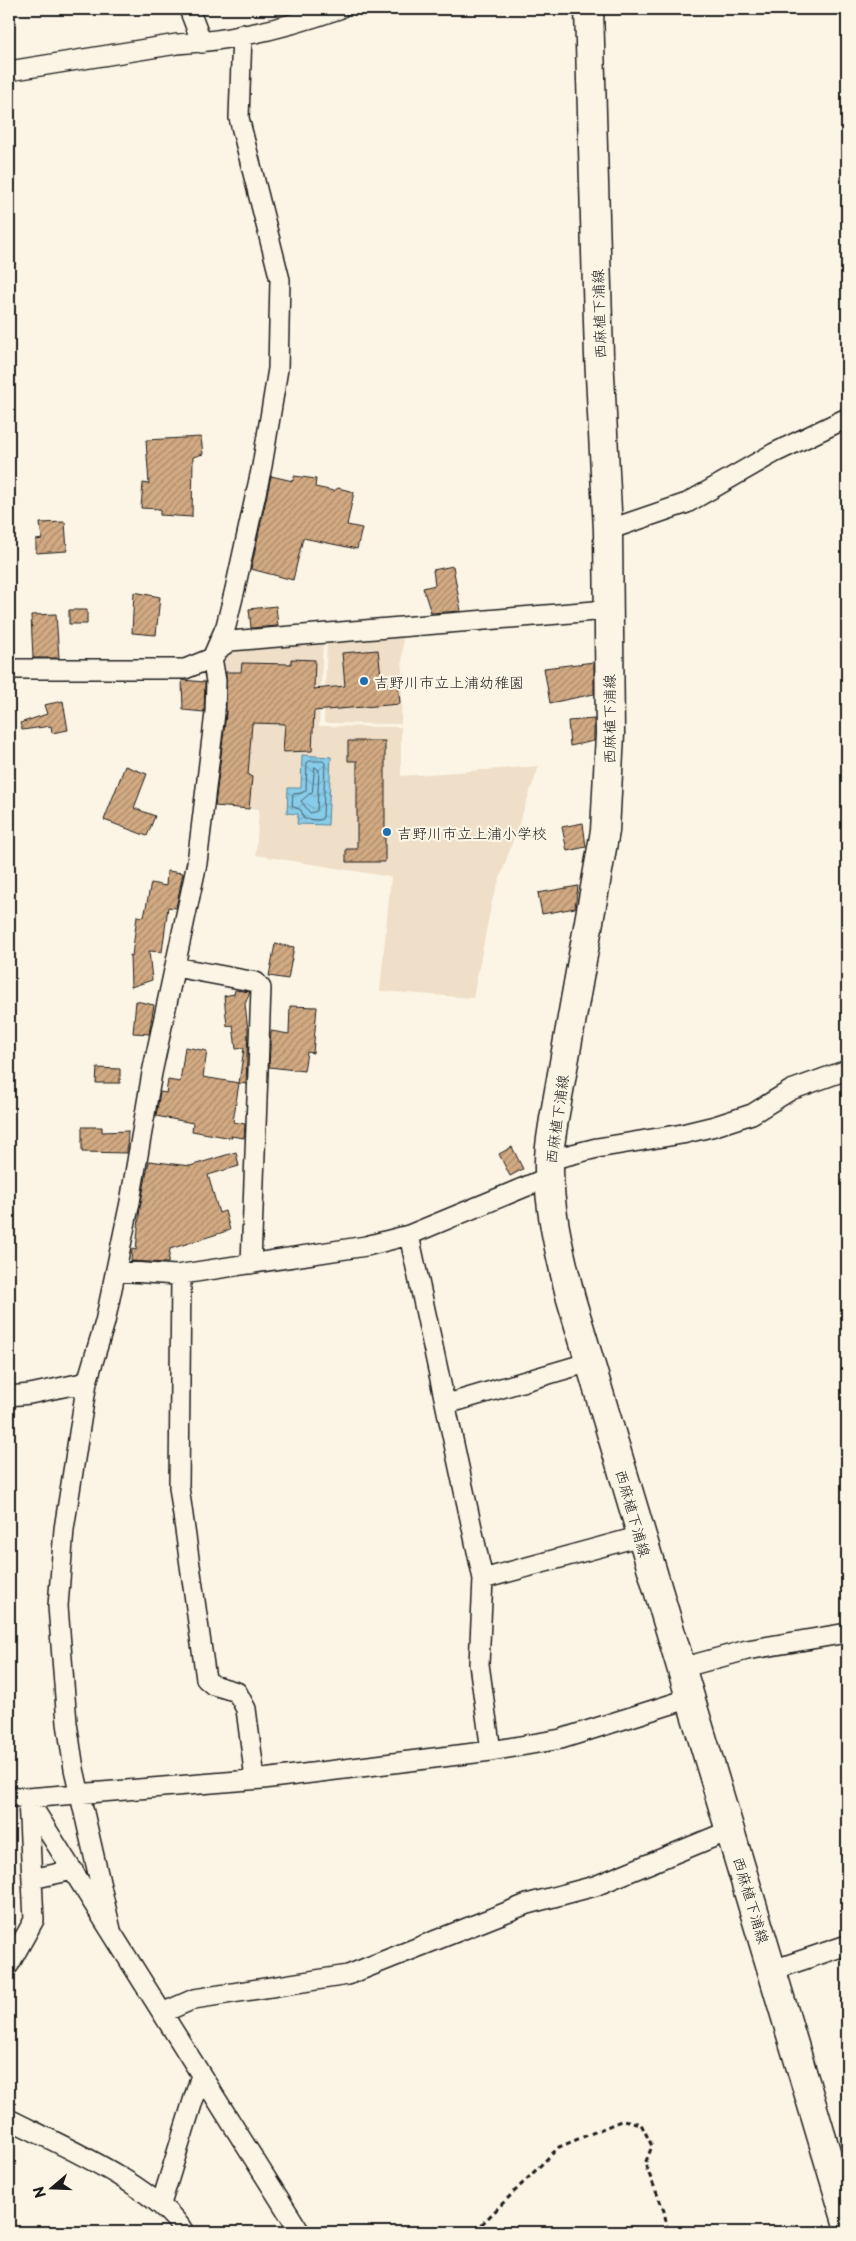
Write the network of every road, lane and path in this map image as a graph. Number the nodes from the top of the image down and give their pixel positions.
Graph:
1 (189, 9) edge
2 (339, 9) edge
3 (589, 9) edge
4 (242, 34) junction
5 (202, 43) junction
6 (9, 71) edge
7 (847, 418) edge
8 (608, 530) junction
9 (607, 610) junction
10 (212, 658) junction
11 (9, 669) edge
12 (175, 967) junction
13 (847, 1070) edge
14 (549, 1168) junction
15 (409, 1234) junction
16 (251, 1264) junction
17 (116, 1271) junction
18 (181, 1274) junction
19 (590, 1362) junction
20 (87, 1382) junction
21 (9, 1396) edge
22 (447, 1404) junction
23 (640, 1536) junction
24 (483, 1579) junction
25 (847, 1633) edge
26 (681, 1668) junction
27 (691, 1698) junction
28 (491, 1751) junction
29 (254, 1779) junction
30 (79, 1794) junction
31 (9, 1796) edge
32 (28, 1798) junction
33 (731, 1830) junction
34 (73, 1870) junction
35 (32, 1878) junction
36 (111, 1930) junction
37 (847, 1945) edge
38 (9, 1965) edge
39 (773, 1970) junction
40 (162, 2013) junction
41 (202, 2075) junction
42 (9, 2119) edge
43 (161, 2204) junction
44 (847, 2222) edge
45 (184, 2232) edge
46 (300, 2232) edge
47 (466, 2232) edge
48 (668, 2232) edge

1 - 5 street
2 - 4 street
3 - 8 main road, 西麻植下浦線
4 - 5 street
4 - 10 street
5 - 6 street
7 - 8 street
8 - 9 main road, 西麻植下浦線
9 - 10 street
9 - 14 main road, 西麻植下浦線
10 - 11 street
10 - 12 street
12 - 16 street
12 - 17 street
13 - 14 street
14 - 15 street
14 - 19 main road, 西麻植下浦線
15 - 16 street
15 - 22 street
16 - 18 street
17 - 18 street
17 - 20 street
18 - 29 street
19 - 22 street
19 - 23 main road, 西麻植下浦線
20 - 21 street
20 - 30 street
22 - 24 street
23 - 24 street
23 - 26 main road, 西麻植下浦線
24 - 28 street
25 - 26 street
26 - 27 main road, 西麻植下浦線
27 - 28 street
27 - 33 main road, 西麻植下浦線
28 - 29 street
29 - 30 street
30 - 32 street
30 - 36 street
31 - 32 street
32 - 34 street
32 - 35 street
33 - 39 main road, 西麻植下浦線
33 - 40 street
34 - 35 street
34 - 36 street
35 - 38 street
36 - 40 street
37 - 39 street
39 - 44 main road, 西麻植下浦線
40 - 41 street
41 - 43 street
41 - 46 street
42 - 43 street
43 - 45 street
47 - 48 path

